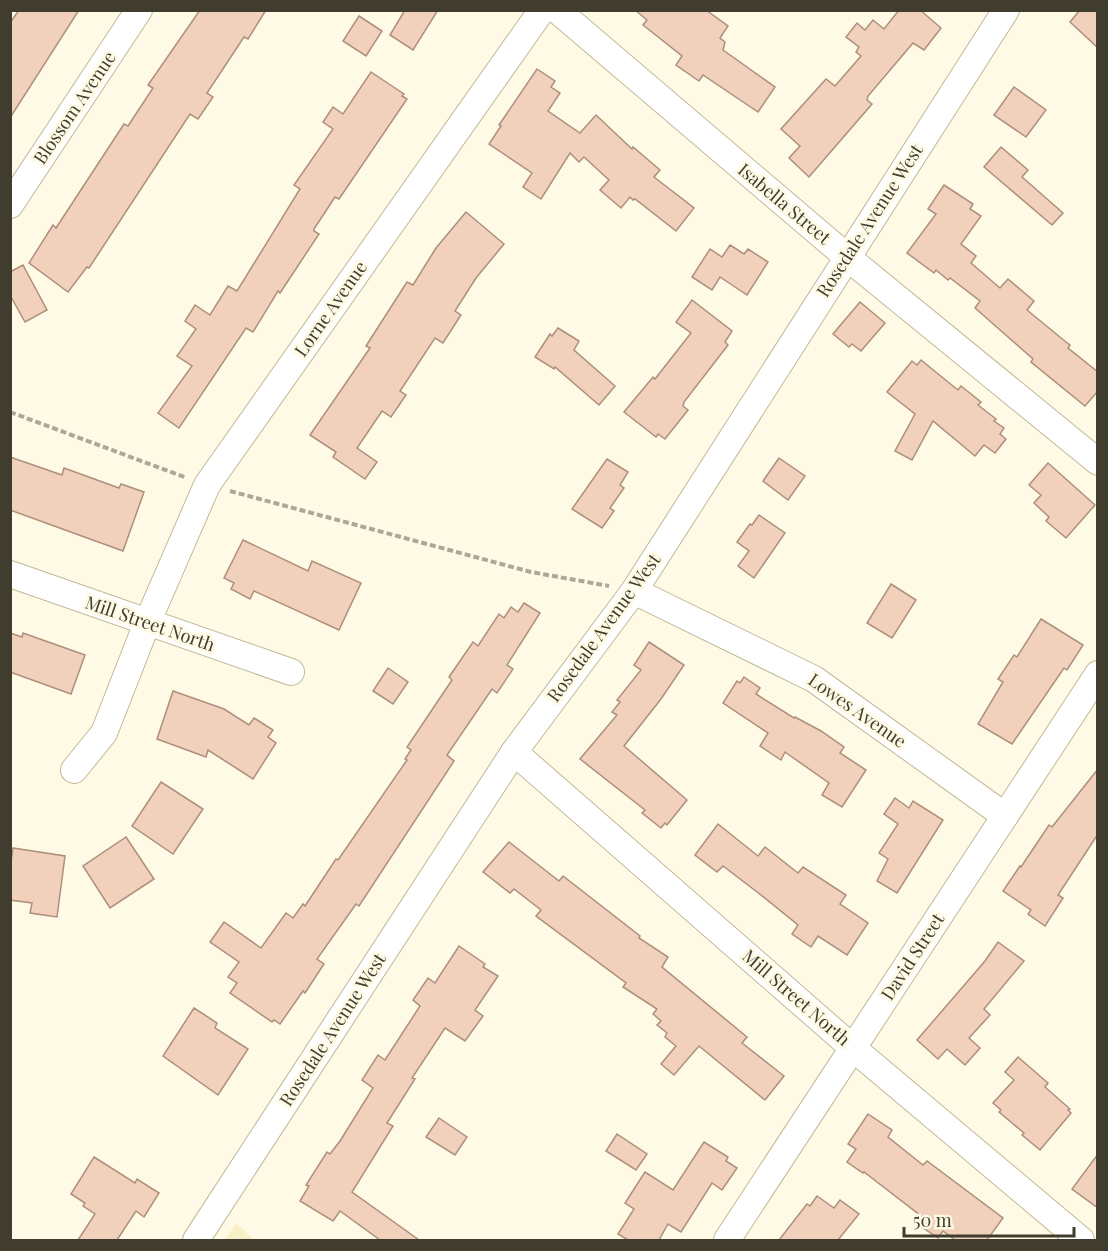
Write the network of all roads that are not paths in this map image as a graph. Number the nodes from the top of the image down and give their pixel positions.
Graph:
1 (139, 10) edge
2 (542, 10) edge
3 (557, 10) edge
4 (1006, 10) edge
5 (10, 205) edge
6 (847, 257) junction
7 (1098, 462) edge
8 (10, 574) edge
9 (634, 591) junction
10 (147, 623) junction
11 (291, 672) dead end
12 (1098, 674) edge
13 (514, 752) junction
14 (74, 770) dead end
15 (1005, 816) junction
16 (854, 1048) junction
17 (196, 1240) edge
18 (727, 1240) edge
19 (1081, 1240) edge

1 - 5 street, Blossom Avenue
2 - 10 street, Lorne Avenue
3 - 6 street, Isabella Street
4 - 6 street, Rosedale Avenue West
6 - 7 street, Isabella Street
6 - 9 street, Rosedale Avenue West
8 - 10 street, Mill Street North
9 - 13 street, Rosedale Avenue West
9 - 15 street, Lowes Avenue
10 - 11 street, Mill Street North
10 - 14 street, Lorne Avenue
12 - 15 street, David Street
13 - 16 street, Mill Street North
13 - 17 street, Rosedale Avenue West
15 - 16 street, David Street
16 - 18 street, David Street
16 - 19 street, Mill Street North

